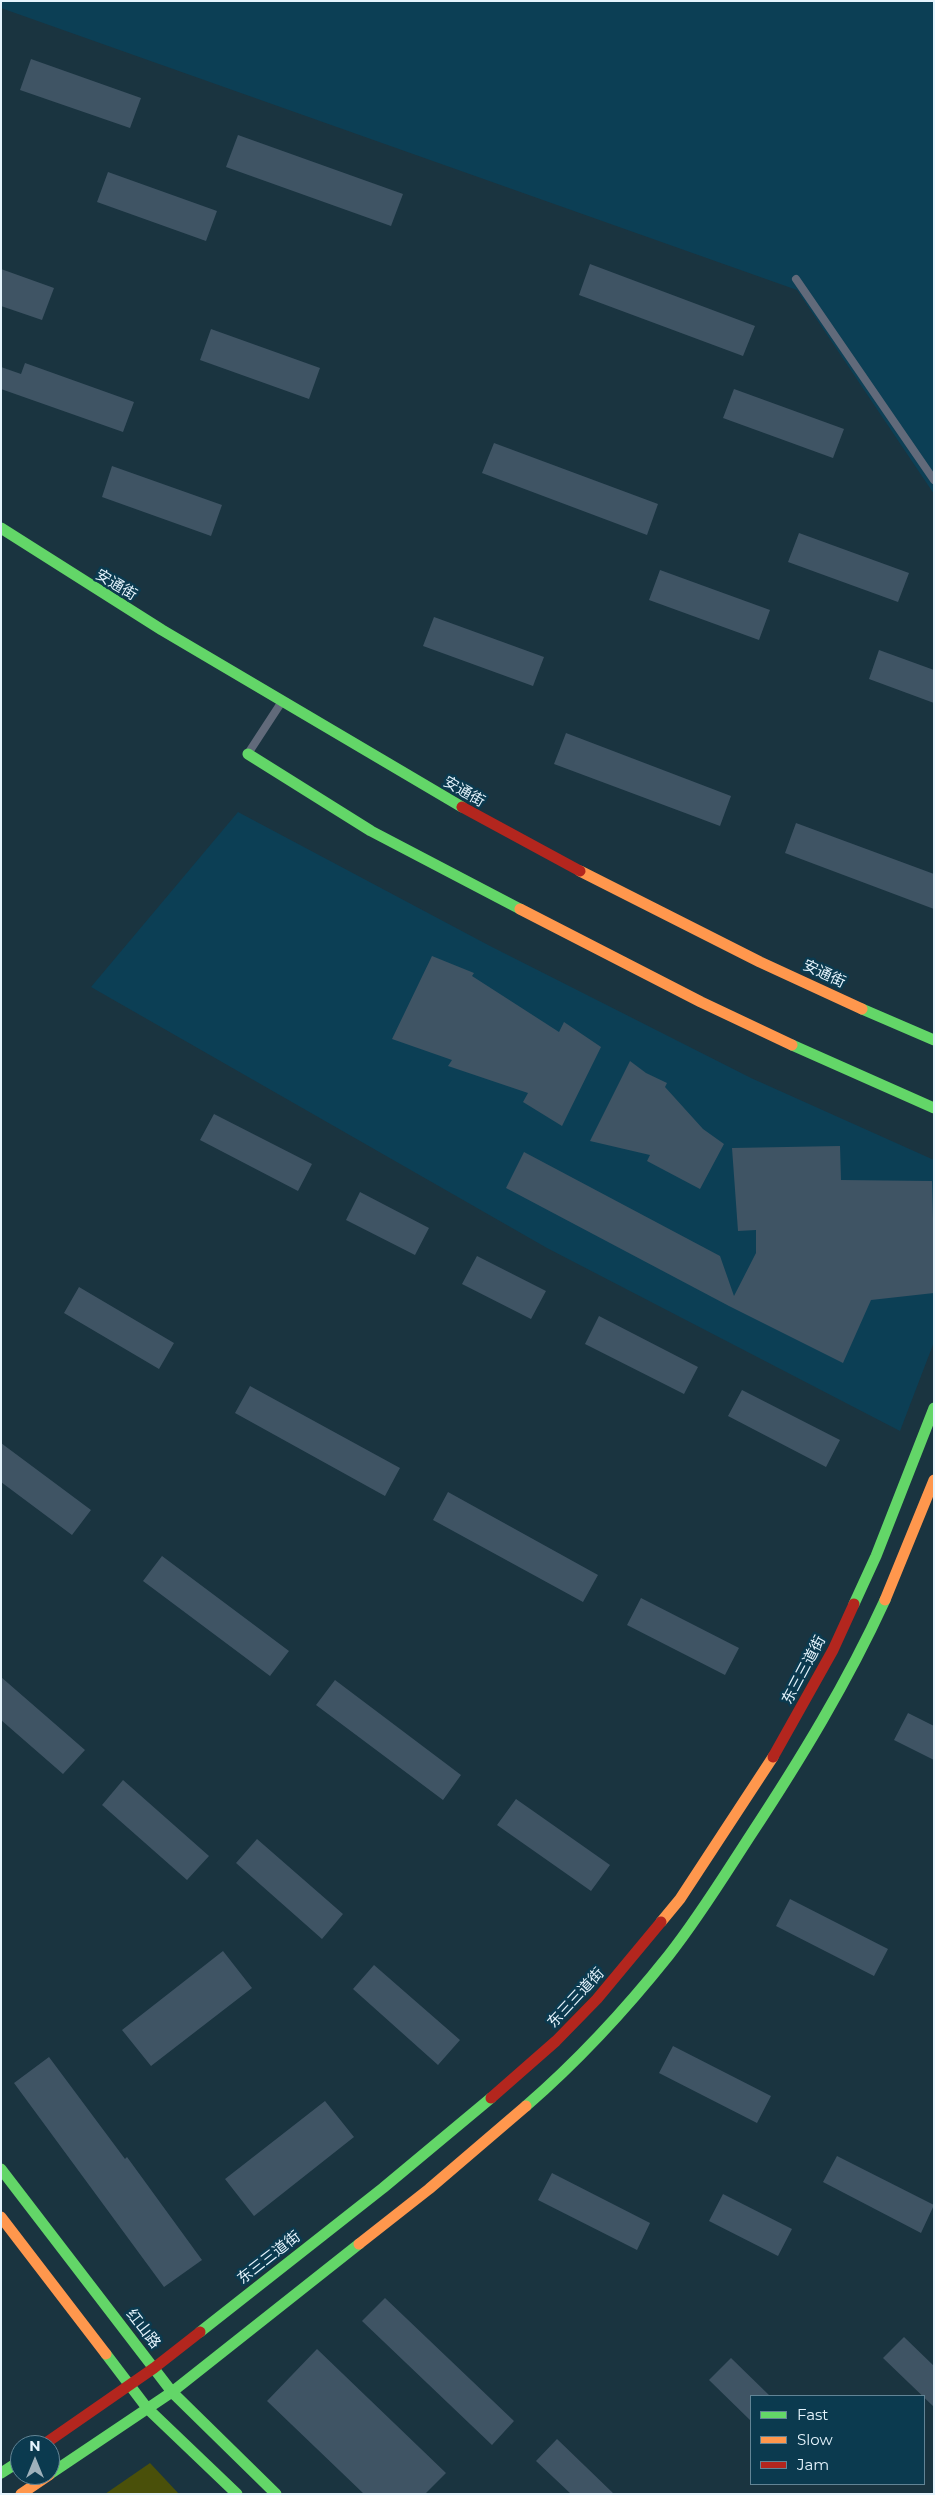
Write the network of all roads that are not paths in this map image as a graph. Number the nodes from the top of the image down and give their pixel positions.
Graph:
1 (796, 279) dead end
2 (934, 480) edge
3 (1, 528) edge
4 (281, 702) junction
5 (248, 754) joint
6 (934, 1040) edge
7 (934, 1108) edge
8 (934, 1408) edge
9 (934, 1480) edge
10 (1, 2169) edge
11 (1, 2217) edge
12 (154, 2368) junction
13 (130, 2386) junction
14 (172, 2392) junction
15 (147, 2408) junction
16 (58, 2435) edge
17 (60, 2467) edge
18 (34, 2485) edge
19 (21, 2494) edge
20 (237, 2494) edge
21 (276, 2494) edge

1 - 2 lane
3 - 4 main road, 安通街
4 - 5 lane
4 - 6 main road, 安通街
5 - 7 main road
8 - 12 main road, 东三三道街
9 - 14 main road
10 - 12 main road, 红山路
11 - 13 main road
12 - 13 main road, 东三三道街
12 - 14 main road, 红山路
13 - 15 main road
13 - 16 main road, 东三三道街
14 - 15 main road
14 - 21 main road, 红山路
15 - 17 main road
15 - 20 main road
18 - 19 main road

